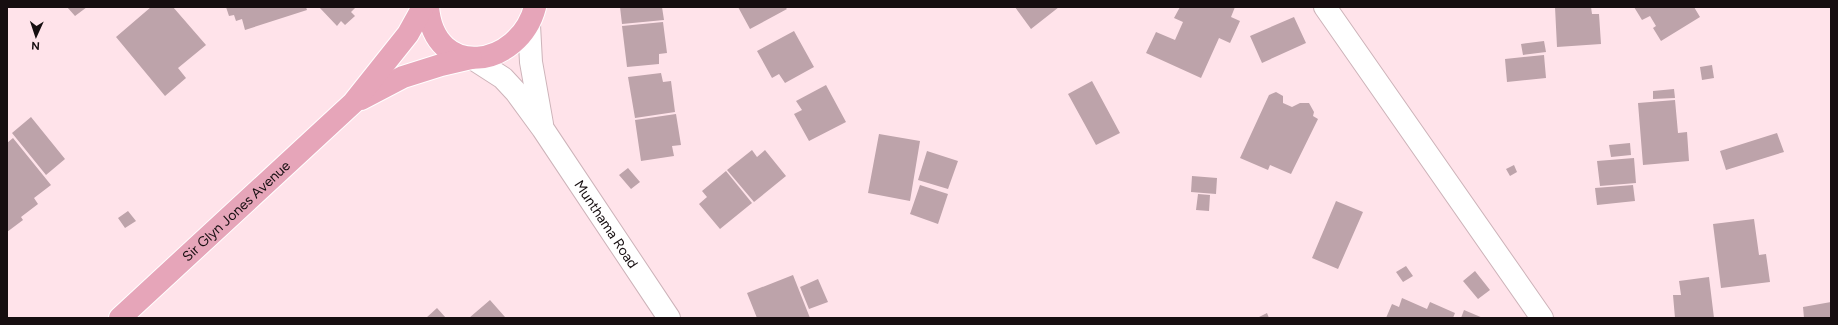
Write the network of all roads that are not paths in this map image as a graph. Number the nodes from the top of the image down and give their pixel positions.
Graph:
1 (423, 7) edge
2 (428, 7) edge
3 (1325, 7) edge
4 (532, 16) edge
5 (472, 58) junction
6 (353, 103) junction
7 (543, 129) junction
8 (120, 318) edge
9 (669, 318) edge
10 (1542, 318) edge

1 - 6 main road
2 - 5 main road
3 - 10 street
4 - 5 main road
4 - 7 street, Munthama Road
5 - 6 main road
5 - 7 street, Munthama Road
6 - 8 main road, Sir Glyn Jones Avenue
7 - 9 street, Munthama Road

